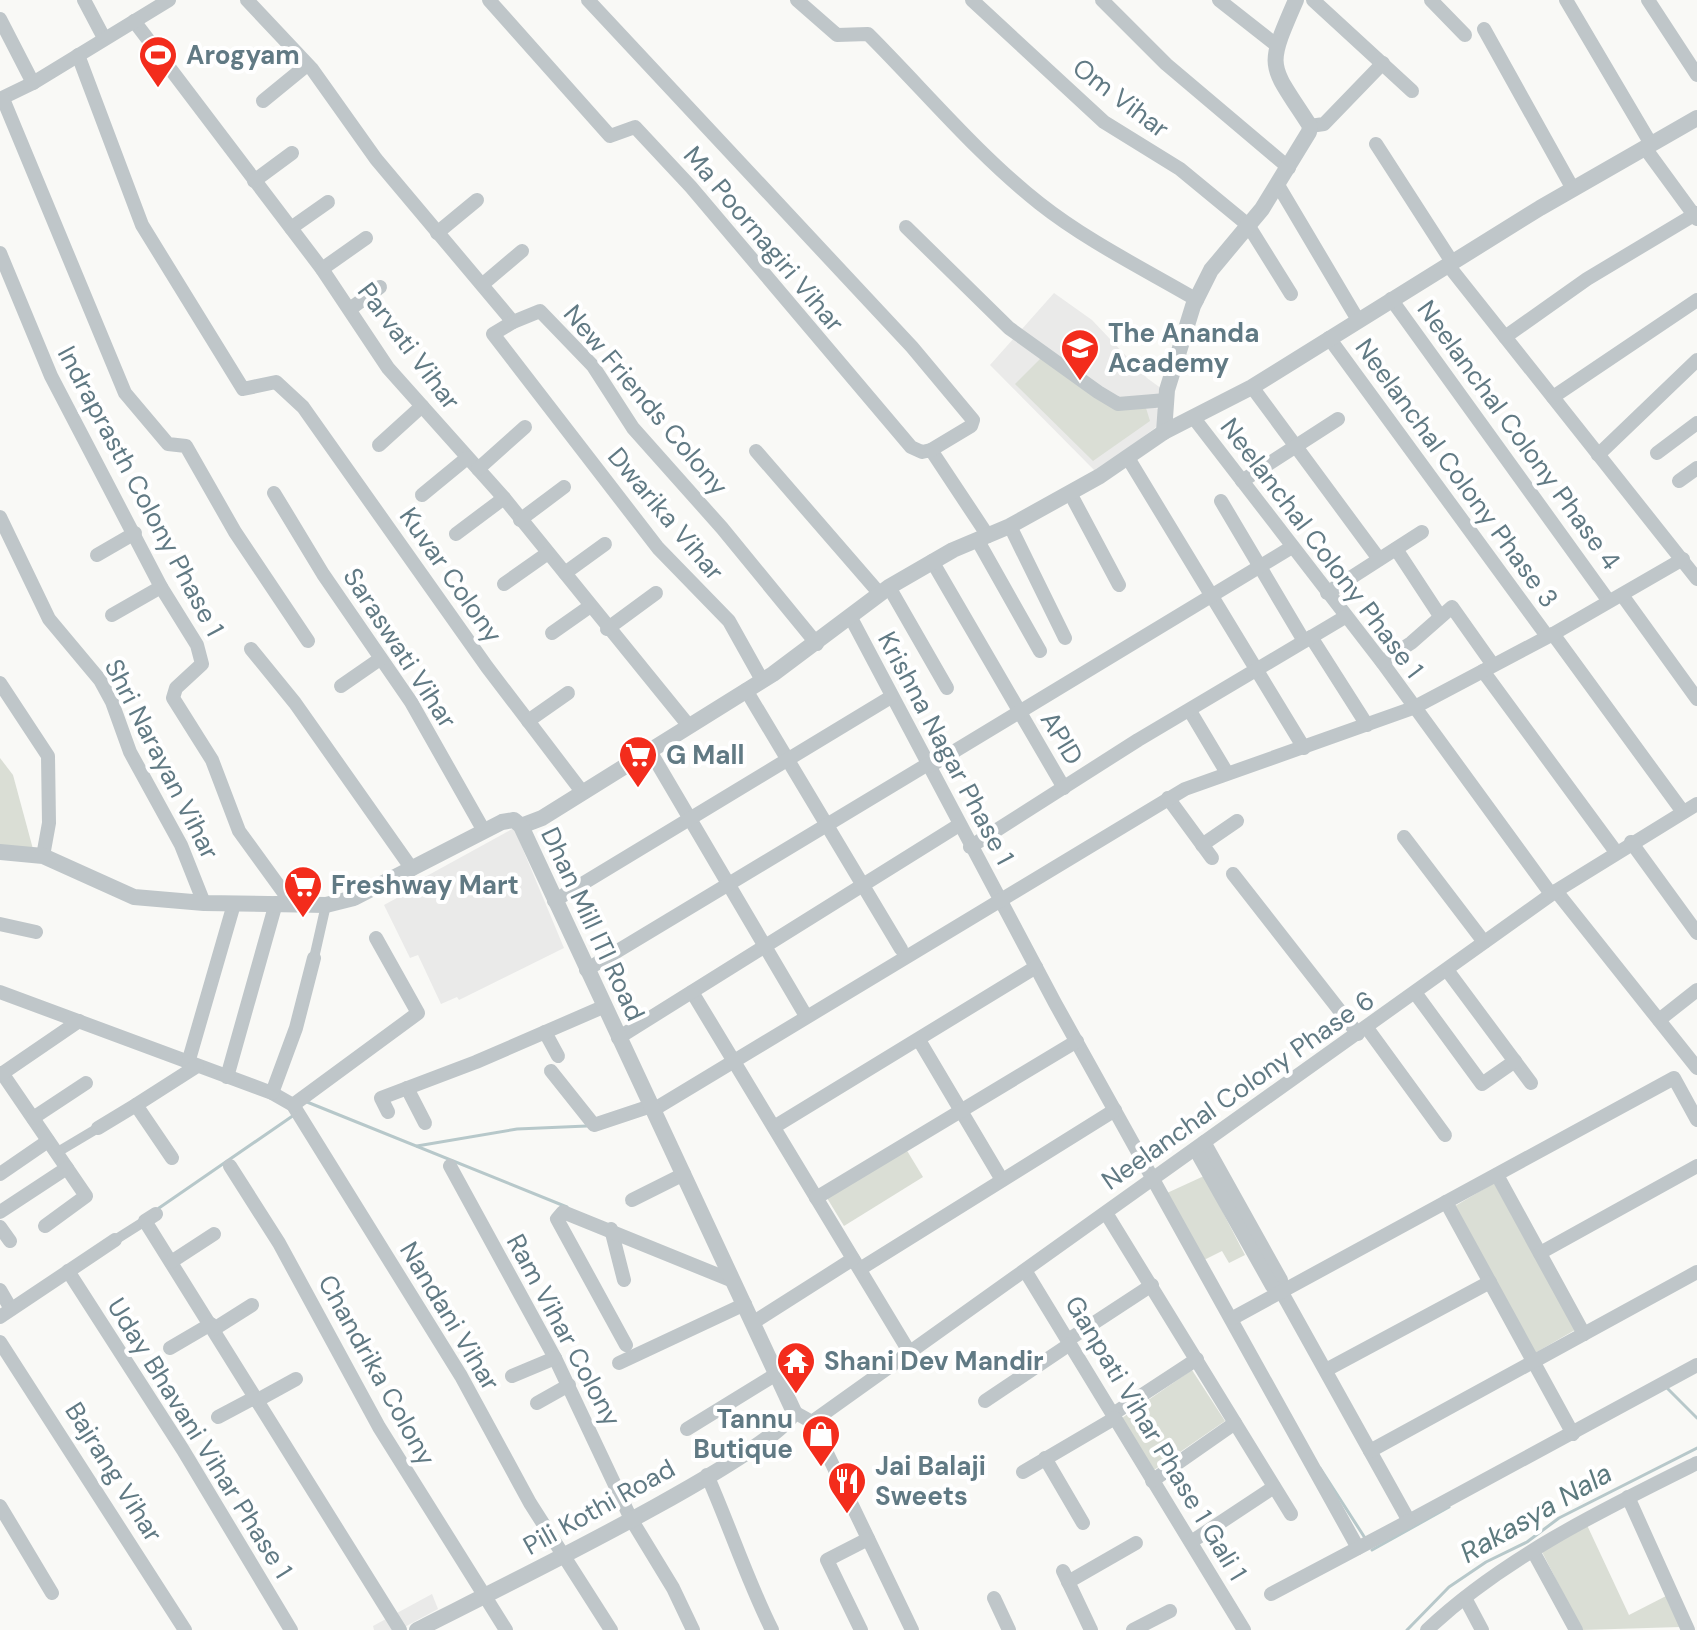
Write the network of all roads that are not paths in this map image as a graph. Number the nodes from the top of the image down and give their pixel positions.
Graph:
1 (84, 0) edge
2 (169, 0) edge
3 (247, 0) edge
4 (489, 0) edge
5 (588, 0) edge
6 (797, 0) edge
7 (972, 0) edge
8 (1102, 0) edge
9 (1219, 0) edge
10 (1296, 0) edge
11 (1313, 0) edge
12 (1431, 0) edge
13 (1566, 0) edge
14 (1648, 0) edge
15 (0, 19) edge
16 (134, 21) junction
17 (1484, 29) dead end
18 (1465, 35) dead end
19 (104, 38) junction
20 (1275, 44) junction
21 (78, 55) junction
22 (1383, 63) junction
23 (307, 65) junction
24 (1697, 75) edge
25 (33, 83) junction
26 (1412, 91) dead end
27 (2, 99) edge
28 (263, 101) dead end
29 (1697, 118) edge
30 (1310, 126) junction
31 (1376, 144) dead end
32 (1648, 146) junction
33 (292, 153) dead end
34 (1289, 168) junction
35 (254, 181) junction
36 (1278, 185) junction
37 (1573, 189) junction
38 (477, 200) dead end
39 (328, 202) dead end
40 (1696, 216) edge
41 (1248, 225) junction
42 (906, 227) dead end
43 (291, 228) junction
44 (437, 233) junction
45 (366, 238) dead end
46 (522, 251) dead end
47 (0, 253) edge
48 (1450, 264) junction
49 (322, 269) junction
50 (483, 284) junction
51 (380, 287) dead end
52 (1291, 294) dead end
53 (1391, 299) junction
54 (1197, 300) junction
55 (1697, 300) edge
56 (350, 309) junction
57 (1358, 320) junction
58 (513, 322) junction
59 (1505, 337) junction
60 (1329, 338) junction
61 (1697, 360) edge
62 (1252, 387) junction
63 (1553, 397) junction
64 (1166, 400) junction
65 (422, 406) junction
66 (1193, 417) junction
67 (1338, 419) dead end
68 (1697, 423) edge
69 (525, 427) dead end
70 (1164, 432) junction
71 (379, 445) dead end
72 (1296, 446) junction
73 (931, 450) junction
74 (756, 451) dead end
75 (1657, 453) dead end
76 (1598, 455) junction
77 (467, 458) junction
78 (1128, 458) junction
79 (1697, 468) edge
80 (478, 469) junction
81 (1242, 481) junction
82 (1679, 481) dead end
83 (564, 487) dead end
84 (274, 493) dead end
85 (1070, 493) junction
86 (422, 495) dead end
87 (504, 498) junction
88 (1221, 501) dead end
89 (0, 517) edge
90 (520, 520) junction
91 (1010, 526) junction
92 (1422, 532) dead end
93 (135, 533) junction
94 (456, 534) dead end
95 (983, 538) junction
96 (605, 544) dead end
97 (1292, 547) junction
98 (1396, 549) junction
99 (548, 553) junction
100 (97, 555) dead end
101 (1379, 559) junction
102 (1688, 559) edge
103 (932, 561) junction
104 (1260, 566) junction
105 (565, 573) junction
106 (1697, 579) edge
107 (504, 584) dead end
108 (1119, 585) dead end
109 (161, 587) junction
110 (884, 590) junction
111 (656, 593) dead end
112 (1327, 593) junction
113 (1211, 596) junction
114 (1615, 598) junction
115 (589, 607) junction
116 (112, 615) dead end
117 (1440, 616) junction
118 (1345, 617) junction
119 (851, 618) junction
120 (607, 629) junction
121 (552, 633) dead end
122 (1550, 635) junction
123 (1065, 638) dead end
124 (1307, 639) junction
125 (308, 641) dead end
126 (817, 644) junction
127 (251, 649) dead end
128 (1040, 651) dead end
129 (380, 659) junction
130 (1382, 662) junction
131 (1488, 668) junction
132 (1256, 670) junction
133 (762, 680) junction
134 (0, 683) edge
135 (341, 686) dead end
136 (947, 688) dead end
137 (746, 690) junction
138 (568, 693) dead end
139 (891, 697) junction
140 (1697, 699) edge
141 (1413, 708) junction
142 (1190, 711) junction
143 (1018, 713) junction
144 (528, 721) junction
145 (1367, 725) junction
146 (689, 726) junction
147 (1304, 748) junction
148 (650, 751) junction
149 (787, 761) junction
150 (929, 765) junction
151 (1227, 773) junction
152 (1064, 788) junction
153 (583, 793) junction
154 (1168, 798) junction
155 (1697, 804) edge
156 (1683, 812) junction
157 (688, 821) junction
158 (1237, 821) dead end
159 (826, 823) junction
160 (959, 825) junction
161 (521, 826) junction
162 (484, 831) junction
163 (1404, 837) dead end
164 (1631, 842) junction
165 (1202, 845) junction
166 (970, 847) junction
167 (0, 852) edge
168 (1616, 852) junction
169 (43, 856) junction
170 (1212, 858) dead end
171 (412, 869) junction
172 (1233, 874) dead end
173 (726, 883) junction
174 (862, 886) junction
175 (1553, 892) junction
176 (999, 899) junction
177 (554, 901) junction
178 (204, 903) junction
179 (234, 904) junction
180 (284, 904) junction
181 (326, 905) junction
182 (0, 924) edge
183 (36, 932) dead end
184 (1697, 933) edge
185 (376, 938) dead end
186 (1484, 942) junction
187 (764, 947) junction
188 (901, 949) dead end
189 (314, 958) joint
190 (1036, 967) junction
191 (586, 970) junction
192 (1447, 970) junction
193 (1697, 990) edge
194 (0, 992) edge
195 (692, 992) junction
196 (1416, 994) junction
197 (603, 1007) junction
198 (806, 1016) junction
199 (1659, 1020) junction
200 (79, 1021) junction
201 (1362, 1031) junction
202 (545, 1032) junction
203 (618, 1038) junction
204 (919, 1040) junction
205 (1077, 1041) junction
206 (558, 1056) dead end
207 (734, 1059) junction
208 (191, 1061) junction
209 (1515, 1061) junction
210 (551, 1071) dead end
211 (1686, 1072) edge
212 (1, 1074) edge
213 (228, 1075) junction
214 (86, 1083) dead end
215 (1531, 1083) dead end
216 (407, 1088) junction
217 (273, 1090) junction
218 (298, 1101) junction
219 (136, 1105) junction
220 (652, 1108) junction
221 (961, 1110) junction
222 (1115, 1110) junction
223 (388, 1112) dead end
224 (33, 1118) junction
225 (1697, 1120) edge
226 (425, 1123) dead end
227 (774, 1127) junction
228 (98, 1128) joint
229 (1445, 1135) dead end
230 (1200, 1145) junction
231 (52, 1147) junction
232 (172, 1158) dead end
233 (230, 1166) dead end
234 (450, 1166) dead end
235 (1697, 1166) edge
236 (67, 1168) junction
237 (0, 1174) edge
238 (684, 1174) junction
239 (1497, 1175) junction
240 (1154, 1178) junction
241 (1002, 1180) junction
242 (816, 1198) junction
243 (632, 1200) dead end
244 (1446, 1202) junction
245 (0, 1212) edge
246 (1106, 1213) junction
247 (151, 1218) joint
248 (45, 1226) dead end
249 (0, 1227) edge
250 (611, 1229) junction
251 (214, 1234) dead end
252 (115, 1240) joint
253 (10, 1241) dead end
254 (1540, 1253) junction
255 (171, 1262) junction
256 (856, 1264) junction
257 (68, 1271) junction
258 (1026, 1272) junction
259 (1697, 1272) edge
260 (624, 1280) dead end
261 (733, 1281) junction
262 (1490, 1282) junction
263 (1152, 1285) junction
264 (0, 1290) edge
265 (1281, 1291) junction
266 (745, 1304) junction
267 (252, 1305) dead end
268 (6, 1313) edge
269 (1233, 1318) junction
270 (754, 1322) junction
271 (212, 1326) junction
272 (1584, 1334) junction
273 (0, 1342) edge
274 (1069, 1342) junction
275 (626, 1345) dead end
276 (170, 1348) dead end
277 (910, 1353) junction
278 (555, 1358) junction
279 (1197, 1359) junction
280 (1533, 1361) junction
281 (619, 1363) dead end
282 (1697, 1365) edge
283 (1326, 1370) junction
284 (778, 1373) junction
285 (512, 1376) dead end
286 (296, 1379) dead end
287 (569, 1385) junction
288 (255, 1400) junction
289 (985, 1401) dead end
290 (537, 1403) dead end
291 (794, 1412) junction
292 (1114, 1416) junction
293 (218, 1417) dead end
294 (812, 1422) junction
295 (1235, 1423) junction
296 (687, 1429) dead end
297 (1573, 1434) junction
298 (1370, 1451) junction
299 (1045, 1458) junction
300 (1697, 1463) edge
301 (1023, 1472) dead end
302 (707, 1475) junction
303 (1152, 1481) junction
304 (1274, 1487) junction
305 (1628, 1497) junction
306 (0, 1506) edge
307 (1291, 1514) dead end
308 (631, 1519) junction
309 (1409, 1521) junction
310 (1083, 1523) dead end
311 (868, 1539) junction
312 (1191, 1542) junction
313 (1136, 1543) dead end
314 (1358, 1548) junction
315 (1534, 1553) junction
316 (563, 1554) junction
317 (52, 1593) dead end
318 (1271, 1594) dead end
319 (483, 1598) junction
320 (994, 1598) dead end
321 (1465, 1598) junction
322 (1170, 1611) dead end
323 (185, 1630) edge
324 (291, 1630) edge
325 (400, 1630) edge
326 (417, 1630) edge
327 (506, 1630) edge
328 (611, 1630) edge
329 (693, 1630) edge
330 (772, 1630) edge
331 (861, 1630) edge
332 (912, 1630) edge
333 (1009, 1630) edge
334 (1091, 1630) edge
335 (1133, 1630) edge
336 (1244, 1630) edge
337 (1427, 1630) edge
338 (1482, 1630) edge
339 (1576, 1630) edge
340 (1688, 1630) edge

1 - 19 street
2 - 16 street
3 - 23 street
4 - 73 street, Ma Poornagiri Vihar
5 - 73 street
6 - 54 street
7 - 41 street, Om Vihar
8 - 34 street
9 - 20 street
10 - 20 street
11 - 22 street
12 - 18 street
13 - 32 street
14 - 24 street
15 - 25 street
16 - 19 street
16 - 35 street, Parvati Vihar
17 - 37 street
19 - 21 street
20 - 30 street
21 - 25 street
21 - 144 street, Kuvar Colony
22 - 26 street
22 - 30 street
23 - 28 street
23 - 44 street
25 - 27 street
27 - 125 street
29 - 32 street
30 - 34 street
31 - 48 street
32 - 37 street
32 - 40 street
33 - 35 street
34 - 36 street
35 - 43 street, Parvati Vihar
36 - 41 street
36 - 57 street
37 - 48 street
38 - 44 street
39 - 43 street
40 - 59 street
41 - 52 street
41 - 54 street
42 - 64 street
43 - 49 street, Parvati Vihar
44 - 50 street
45 - 49 street
46 - 50 street
47 - 93 street, Indraprasth Colony Phase 1
48 - 53 street
48 - 59 street
49 - 56 street, Parvati Vihar
50 - 58 street
51 - 56 street
53 - 57 street
53 - 114 street, Neelanchal Colony Phase 4
54 - 64 street
55 - 63 street
56 - 65 street, Parvati Vihar
57 - 60 street
58 - 126 street, New Friends Colony
58 - 133 street, Dwarika Vihar
59 - 63 street
60 - 62 street
60 - 122 street, Neelanchal Colony Phase 3
61 - 76 street
62 - 66 street
62 - 72 street
63 - 76 street
64 - 70 street
65 - 71 street
65 - 77 street, Parvati Vihar
66 - 70 street
66 - 81 street, Neelanchal Colony Phase 1
67 - 72 street
68 - 75 street
69 - 80 street
70 - 78 street
72 - 81 street
72 - 101 street
73 - 95 street, Ma Poornagiri Vihar
74 - 110 street
76 - 102 street
77 - 80 street, Parvati Vihar
77 - 86 street
78 - 85 street
78 - 113 street
79 - 82 street
80 - 87 street, Parvati Vihar
81 - 97 street, Neelanchal Colony Phase 1
83 - 90 street
84 - 129 street, Saraswati Vihar
85 - 91 street
85 - 108 street
87 - 90 street, Parvati Vihar
87 - 94 street
88 - 104 street
89 - 178 street, Shri Narayan Vihar
90 - 99 street, Parvati Vihar
91 - 95 street
91 - 123 street
92 - 98 street
93 - 100 street
93 - 109 street, Indraprasth Colony Phase 1
95 - 103 street
95 - 128 street, Ma Poornagiri Vihar
96 - 105 street
97 - 104 street
97 - 112 street, Neelanchal Colony Phase 1
98 - 101 street
98 - 117 street
99 - 105 street, Parvati Vihar
99 - 107 street
101 - 112 street
102 - 106 street
102 - 114 street
103 - 110 street
103 - 143 street, APID
104 - 113 street
104 - 124 street
105 - 115 street, Parvati Vihar
109 - 116 street
109 - 180 street, Indraprasth Colony Phase 1
110 - 119 street
110 - 136 street
111 - 120 street
112 - 118 street, Neelanchal Colony Phase 1
113 - 132 street
113 - 143 street
114 - 122 street
114 - 140 street, Neelanchal Colony Phase 4
115 - 120 street, Parvati Vihar
115 - 121 street
117 - 130 street
117 - 131 street
118 - 124 street
118 - 130 street, Neelanchal Colony Phase 1
119 - 126 street
119 - 139 street, Krishna Nagar Phase 1
120 - 146 street, Parvati Vihar
122 - 131 street
122 - 156 street, Neelanchal Colony Phase 3
124 - 132 street
124 - 145 street
126 - 133 street
127 - 171 street
129 - 135 street
129 - 162 street, Saraswati Vihar
130 - 141 street, Neelanchal Colony Phase 1
131 - 141 street
131 - 168 street
132 - 142 street
132 - 147 street
133 - 137 street
134 - 169 street
137 - 146 street
137 - 149 street
138 - 144 street
139 - 149 street
139 - 150 street, Krishna Nagar Phase 1
141 - 145 street
141 - 175 street, Neelanchal Colony Phase 1
142 - 151 street
142 - 152 street
143 - 150 street
143 - 152 street, APID
144 - 153 street, Kuvar Colony
145 - 147 street
146 - 148 street
147 - 151 street
148 - 153 street
148 - 157 street
149 - 157 street
149 - 159 street
150 - 159 street
150 - 160 street, Krishna Nagar Phase 1
151 - 154 street
152 - 166 street
153 - 161 street
154 - 165 street
154 - 176 street
155 - 156 street, Neelanchal Colony Phase 6
156 - 164 street, Neelanchal Colony Phase 6
157 - 173 street
157 - 177 street
158 - 165 street
159 - 173 street
159 - 174 street
160 - 166 street, Krishna Nagar Phase 1
160 - 174 street
161 - 162 street, Dhan Mill ITI Road
161 - 177 street, Dhan Mill ITI Road
162 - 171 street, Dhan Mill ITI Road
163 - 186 street
164 - 168 street, Neelanchal Colony Phase 6
164 - 184 street
165 - 170 street
166 - 176 street, Krishna Nagar Phase 1
167 - 169 street, Dhan Mill ITI Road
168 - 175 street, Neelanchal Colony Phase 6
169 - 178 street, Dhan Mill ITI Road
171 - 181 street, Dhan Mill ITI Road
172 - 201 street
173 - 187 street
173 - 191 street
174 - 187 street
174 - 188 street
175 - 186 street, Neelanchal Colony Phase 6
175 - 199 street, Neelanchal Colony Phase 1
176 - 190 street, Krishna Nagar Phase 1
176 - 198 street
177 - 191 street, Dhan Mill ITI Road
178 - 179 street, Dhan Mill ITI Road
179 - 180 street, Dhan Mill ITI Road
179 - 208 street
180 - 181 street, Dhan Mill ITI Road
180 - 213 street
181 - 189 street
182 - 183 street
185 - 218 street
186 - 192 street, Neelanchal Colony Phase 6
187 - 195 street
187 - 198 street
189 - 217 street
190 - 204 street
190 - 205 street, Krishna Nagar Phase 1
191 - 197 street, Dhan Mill ITI Road
192 - 196 street, Neelanchal Colony Phase 6
192 - 209 street
193 - 199 street
194 - 200 street
195 - 203 street
195 - 207 street
196 - 201 street, Neelanchal Colony Phase 6
196 - 209 street
197 - 202 street
197 - 203 street, Dhan Mill ITI Road
198 - 207 street
199 - 211 street, Neelanchal Colony Phase 1
200 - 208 street
200 - 212 street
201 - 229 street
201 - 230 street, Neelanchal Colony Phase 6
202 - 206 street
202 - 216 street
203 - 220 street, Dhan Mill ITI Road
204 - 221 street
204 - 227 street
205 - 221 street
205 - 222 street, Krishna Nagar Phase 1
207 - 220 street
207 - 227 street
208 - 213 street
208 - 219 street
209 - 215 street
210 - 220 street
211 - 225 street, Neelanchal Colony Phase 1
211 - 239 street
212 - 224 street
213 - 217 street
214 - 224 street
216 - 223 street
216 - 226 street
217 - 218 street
218 - 316 street, Nandani Vihar
219 - 228 street
219 - 232 street
220 - 238 street, Dhan Mill ITI Road
221 - 241 street
221 - 242 street
222 - 240 street, Krishna Nagar Phase 1
222 - 241 street
224 - 231 street
227 - 242 street
228 - 231 street
230 - 240 street, Neelanchal Colony Phase 6
230 - 265 street
231 - 236 street
231 - 237 street
233 - 319 street, Chandrika Colony
234 - 278 street, Ram Vihar Colony
235 - 254 street
236 - 245 street
236 - 248 street
238 - 243 street
238 - 261 street, Dhan Mill ITI Road
239 - 244 street
239 - 254 street
240 - 246 street, Neelanchal Colony Phase 6
240 - 269 street, Krishna Nagar Phase 1
241 - 256 street
242 - 256 street
244 - 262 street
244 - 265 street
246 - 258 street, Neelanchal Colony Phase 6
246 - 263 street
247 - 252 street
247 - 255 street
249 - 253 street
250 - 260 street
250 - 261 street
250 - 275 street
251 - 255 street
252 - 257 street
254 - 272 street
255 - 271 street
256 - 270 street
256 - 277 street
257 - 268 street
257 - 324 street, Uday Bhavani Vihar Phase 1
258 - 274 street, Ganpati Vihar Phase 1 Gali 1
258 - 277 street, Neelanchal Colony Phase 6
259 - 272 street
261 - 266 street, Dhan Mill ITI Road
262 - 280 street
262 - 283 street
263 - 274 street
263 - 279 street
264 - 268 street
265 - 269 street
265 - 283 street
266 - 270 street, Dhan Mill ITI Road
266 - 281 street
267 - 271 street
269 - 314 street, Krishna Nagar Phase 1
270 - 284 street, Dhan Mill ITI Road
271 - 276 street
271 - 288 street
272 - 280 street
273 - 323 street, Bajrang Vihar
274 - 289 street
274 - 292 street, Ganpati Vihar Phase 1 Gali 1
277 - 294 street, Neelanchal Colony Phase 6
278 - 285 street
278 - 287 street, Ram Vihar Colony
279 - 292 street
279 - 295 street
280 - 297 street
280 - 298 street
282 - 297 street
283 - 298 street
284 - 291 street, Dhan Mill ITI Road
284 - 296 street
286 - 288 street
287 - 290 street
287 - 308 street, Ram Vihar Colony
288 - 293 street
288 - 325 street
291 - 294 street
291 - 302 street, Pili Kothi Road
292 - 299 street
292 - 303 street, Ganpati Vihar Phase 1 Gali 1
294 - 311 street
295 - 303 street
295 - 304 street
297 - 309 street
298 - 309 street
299 - 301 street
299 - 310 street
300 - 305 street
302 - 308 street, Pili Kothi Road
302 - 330 street
303 - 312 street, Ganpati Vihar Phase 1 Gali 1
304 - 307 street
304 - 312 street
305 - 315 street
305 - 340 street
306 - 317 street
308 - 316 street, Pili Kothi Road
308 - 329 street, Ram Vihar Colony
309 - 314 street
311 - 331 street
311 - 332 street
312 - 336 street, Ganpati Vihar Phase 1 Gali 1
313 - 334 street
314 - 318 street
315 - 321 street
315 - 339 street
316 - 319 street, Pili Kothi Road
316 - 328 street, Nandani Vihar
319 - 326 street, Pili Kothi Road
319 - 327 street, Chandrika Colony
320 - 333 street
321 - 337 street
321 - 338 street
322 - 335 street

